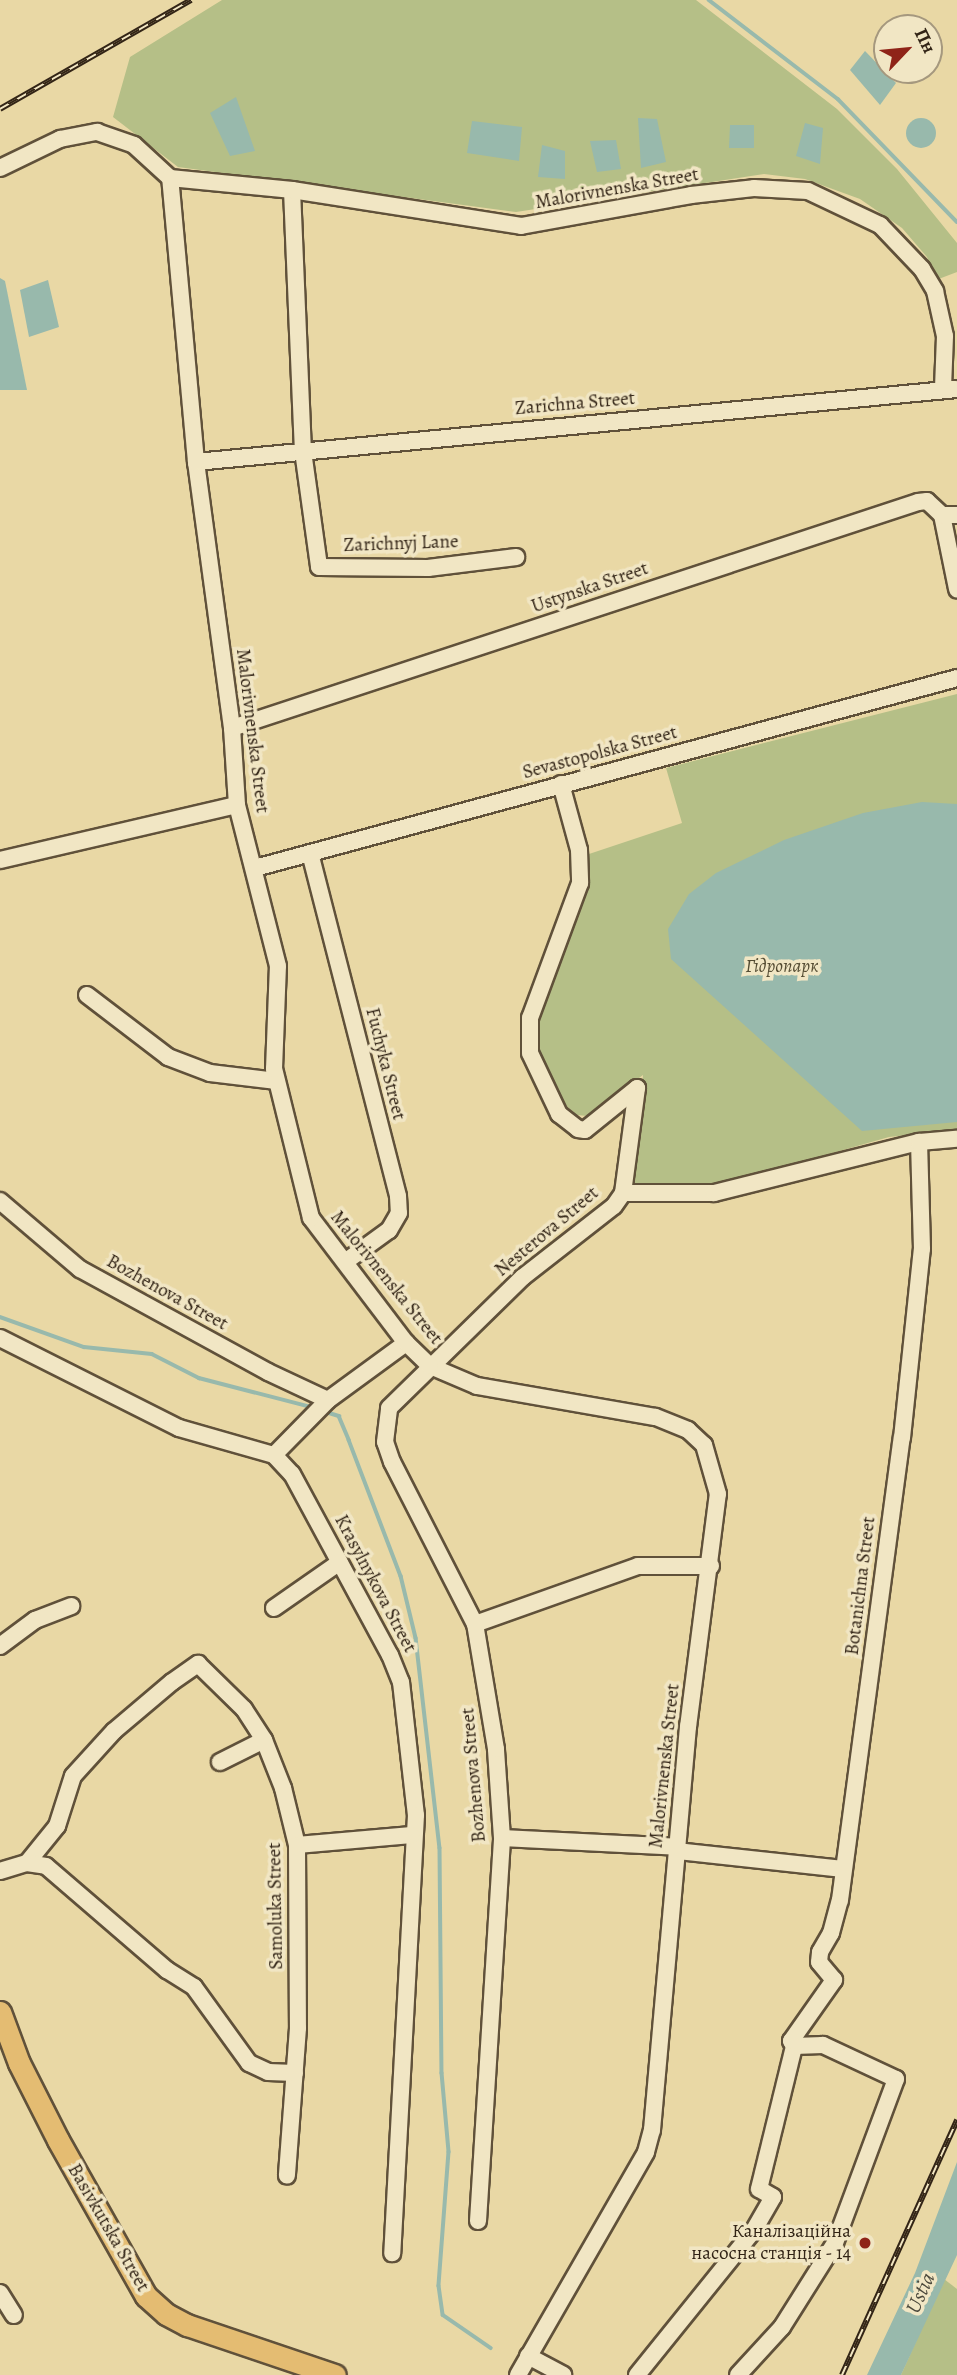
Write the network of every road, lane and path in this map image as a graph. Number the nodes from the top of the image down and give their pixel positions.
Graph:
1 (0, 168) edge
2 (170, 178) junction
3 (292, 190) junction
4 (950, 389) edge
5 (303, 451) junction
6 (196, 463) junction
7 (950, 515) edge
8 (516, 557) dead end
9 (957, 589) edge
10 (957, 678) edge
11 (232, 728) junction
12 (561, 784) junction
13 (237, 805) junction
14 (310, 853) junction
15 (0, 860) edge
16 (255, 868) junction
17 (87, 995) dead end
18 (277, 1081) junction
19 (957, 1139) edge
20 (919, 1142) junction
21 (623, 1193) junction
22 (0, 1201) edge
23 (345, 1262) junction
24 (0, 1338) edge
25 (406, 1343) junction
26 (430, 1366) junction
27 (328, 1399) junction
28 (274, 1455) junction
29 (340, 1562) junction
30 (710, 1566) junction
31 (71, 1606) dead end
32 (274, 1608) dead end
33 (475, 1624) junction
34 (0, 1646) edge
35 (264, 1740) junction
36 (220, 1762) dead end
37 (412, 1835) junction
38 (502, 1838) junction
39 (297, 1845) junction
40 (677, 1849) junction
41 (27, 1863) junction
42 (842, 1869) junction
43 (0, 1871) edge
44 (0, 2012) edge
45 (794, 2046) junction
46 (295, 2073) junction
47 (287, 2176) dead end
48 (478, 2221) dead end
49 (392, 2253) dead end
50 (0, 2293) edge
51 (14, 2315) dead end
52 (528, 2356) junction
53 (335, 2375) edge
54 (518, 2375) edge
55 (563, 2375) edge
56 (637, 2375) edge
57 (738, 2375) edge

1 - 2 street
2 - 3 street, Malorivnenska Street
2 - 6 street, Malorivnenska Street
3 - 4 street, Malorivnenska Street
3 - 5 street
4 - 5 street, Zarichna Street
5 - 6 street, Zarichna Street
5 - 8 street, Zarichnyj Lane
6 - 11 street, Malorivnenska Street
7 - 9 street
7 - 11 street, Ustynska Street
10 - 12 street, Sevastopolska Street
11 - 13 street, Malorivnenska Street
12 - 14 street, Sevastopolska Street
12 - 21 street
13 - 15 street
13 - 16 street, Malorivnenska Street
14 - 16 street, Sevastopolska Street
14 - 23 street, Fuchyka Street
16 - 18 street, Malorivnenska Street
17 - 18 street
18 - 23 street, Malorivnenska Street
19 - 20 street
20 - 21 street, Nesterova Street
20 - 42 street, Botanichna Street
21 - 26 street, Nesterova Street
22 - 27 street, Bozhenova Street
23 - 25 street, Malorivnenska Street
24 - 28 street
25 - 26 street, Malorivnenska Street
25 - 27 street
26 - 30 street, Malorivnenska Street
26 - 33 street, Bozhenova Street
27 - 28 street
28 - 29 street, Krasylnykova Street
29 - 32 street
29 - 37 street, Krasylnykova Street
30 - 33 street
30 - 40 street, Malorivnenska Street
31 - 34 street
33 - 38 street, Bozhenova Street
35 - 36 street
35 - 39 street, Samoluka Street
35 - 41 street, Samoluka Street
37 - 39 street
37 - 49 street, Krasylnykova Street
38 - 40 street
38 - 48 street, Bozhenova Street
39 - 46 street, Samoluka Street
40 - 42 street
40 - 52 street, Malorivnenska Street
41 - 43 street
41 - 46 street
42 - 45 street, Botanichna Street
44 - 53 main road, Basivkutska Street
45 - 56 street, Botanichna Street
45 - 57 street
46 - 47 street, Samoluka Street
50 - 51 street
52 - 54 street, Malorivnenska Street
52 - 55 street

